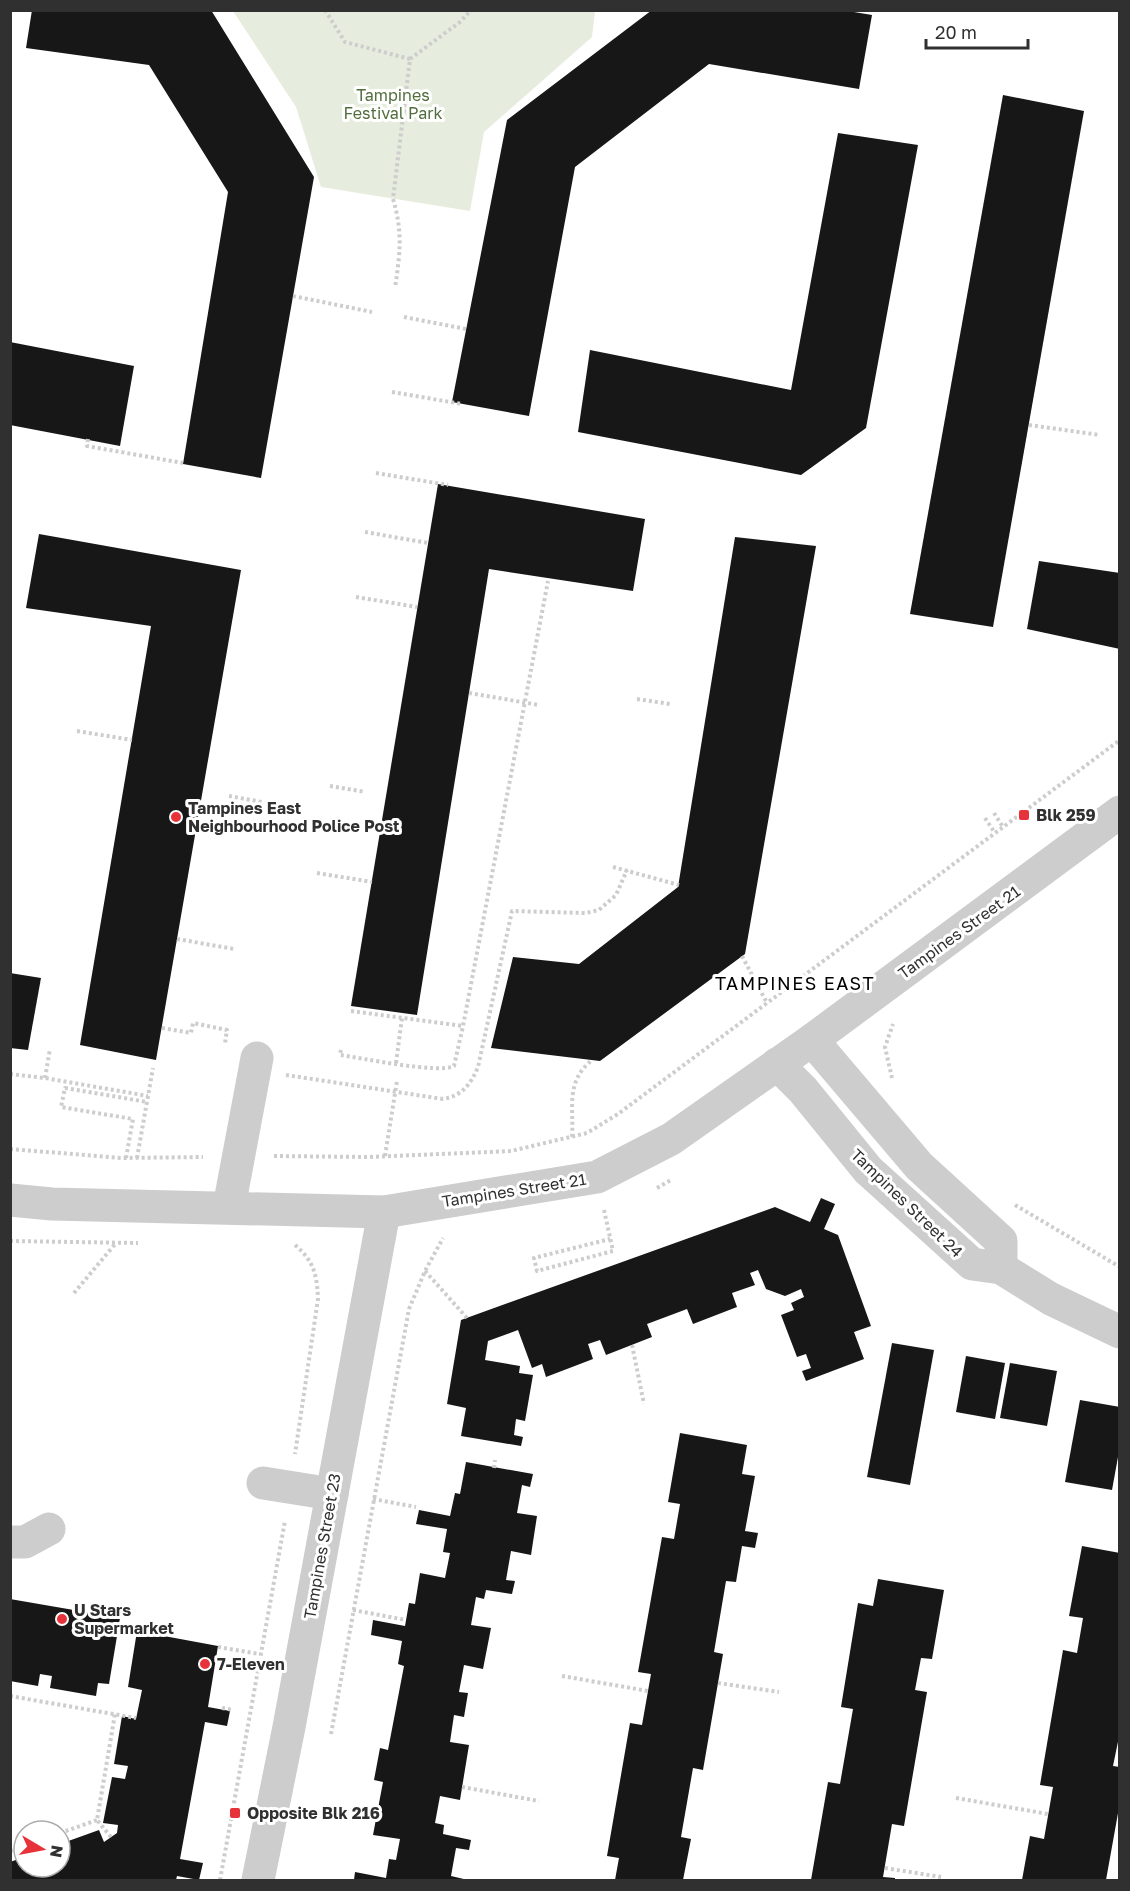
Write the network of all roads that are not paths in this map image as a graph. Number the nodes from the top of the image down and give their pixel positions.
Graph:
1 (1119, 812) edge
2 (812, 1040) junction
3 (777, 1064) junction
4 (268, 1066) road end
5 (10, 1200) edge
6 (229, 1207) junction
7 (384, 1212) junction
8 (1001, 1268) junction
9 (1119, 1332) edge
10 (263, 1483) dead end
11 (332, 1494) junction
12 (49, 1529) dead end
13 (10, 1542) edge
14 (258, 1881) edge

1 - 2 street, Tampines Street 21
2 - 3 street, Tampines Street 21
2 - 8 street
3 - 7 street, Tampines Street 21
3 - 8 street, Tampines Street 24
4 - 6 street
5 - 6 street, Tampines Street 21
6 - 7 street, Tampines Street 21
7 - 11 street, Tampines Street 23
8 - 9 street, Tampines Street 24
10 - 11 street
11 - 14 street, Tampines Street 23
12 - 13 street

